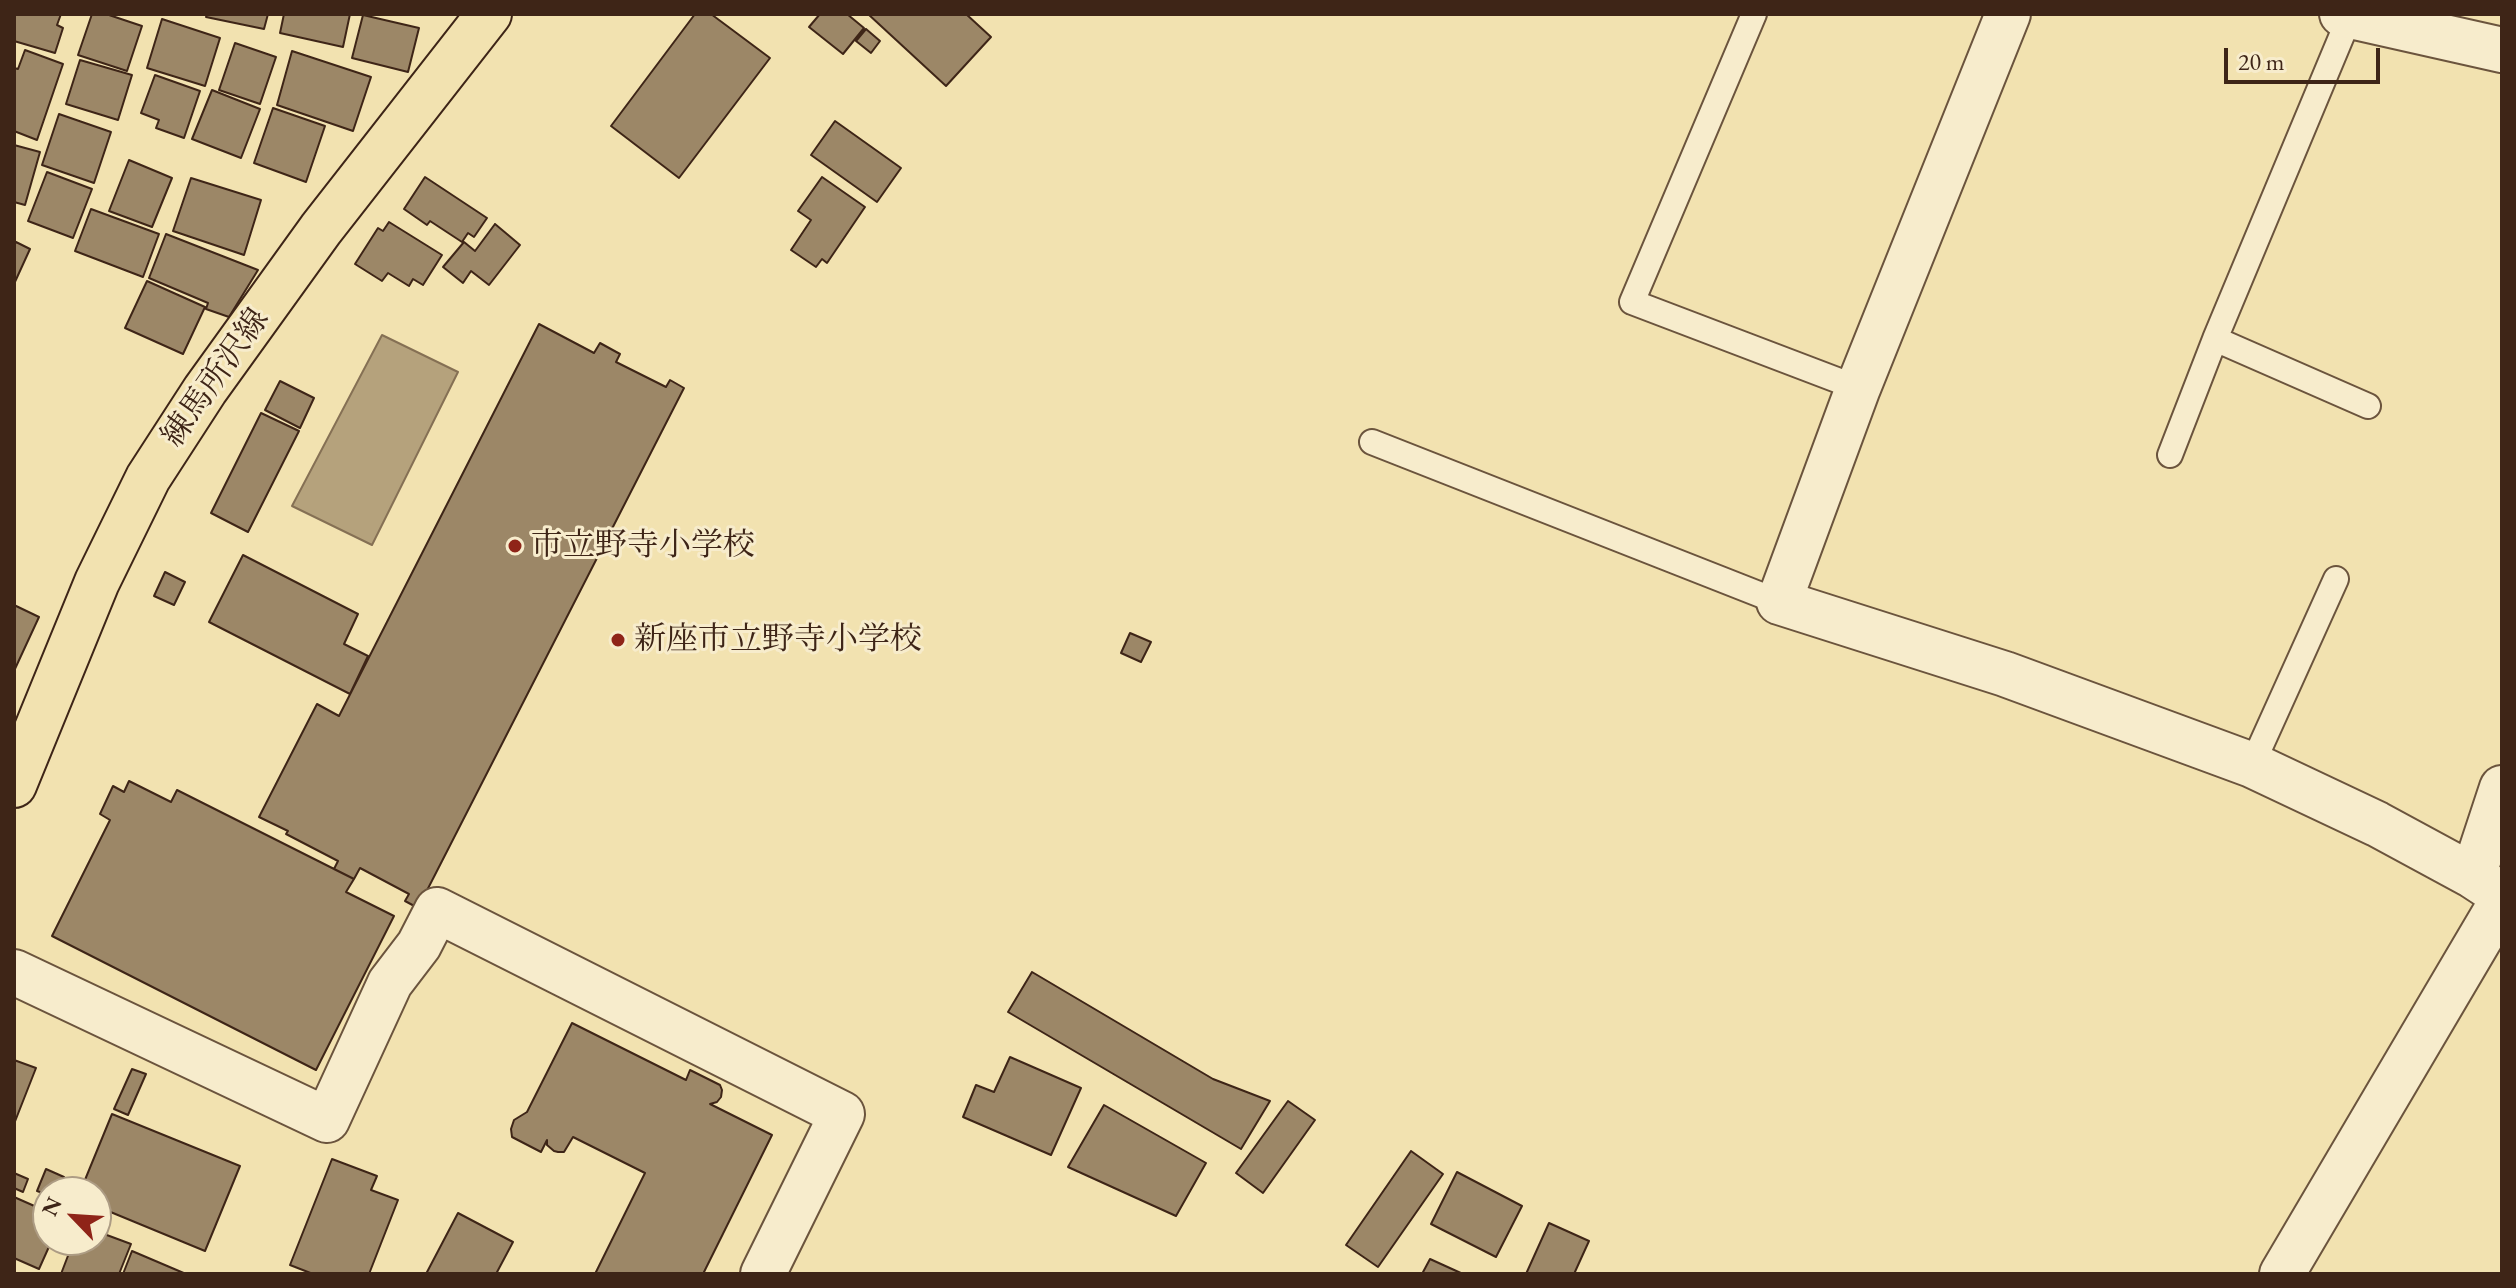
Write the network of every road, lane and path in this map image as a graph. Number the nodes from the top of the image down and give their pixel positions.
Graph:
1 (489, 14) edge
2 (1754, 14) edge
3 (2008, 14) edge
4 (2346, 15) edge
5 (2502, 50) edge
6 (2215, 339) junction
7 (1858, 388) junction
8 (2368, 406) dead end
9 (1372, 442) dead end
10 (2170, 455) dead end
11 (2336, 579) dead end
12 (1779, 602) junction
13 (24, 730) edge
14 (2252, 765) junction
15 (14, 785) edge
16 (2502, 788) edge
17 (2492, 891) edge
18 (14, 972) edge
19 (763, 1274) edge
20 (2282, 1274) edge

1 - 13 main road, 練馬所沢線
2 - 7 lane
3 - 7 street
4 - 5 street
4 - 6 lane
6 - 8 lane
6 - 10 lane
7 - 12 street
9 - 12 lane
11 - 14 lane
12 - 14 street
13 - 15 main road, 練馬所沢線
14 - 17 street
16 - 17 street
17 - 20 street
18 - 19 street

